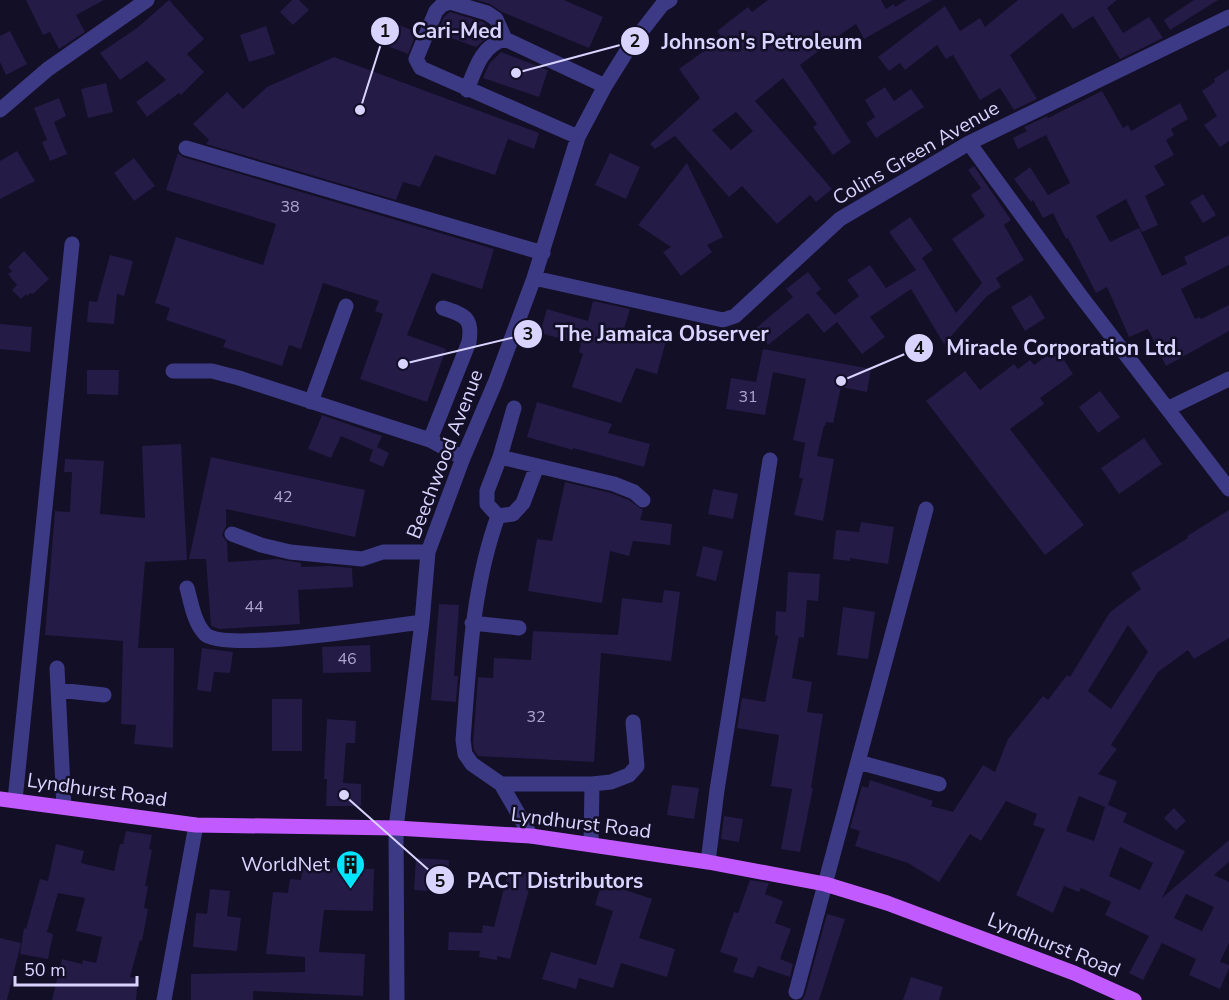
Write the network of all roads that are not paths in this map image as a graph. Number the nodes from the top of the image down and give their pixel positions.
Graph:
1 (147, 0) edge
2 (670, 0) edge
3 (1229, 17) edge
4 (505, 39) junction
5 (605, 86) junction
6 (467, 90) junction
7 (0, 110) edge
8 (579, 137) junction
9 (969, 143) junction
10 (186, 148) dead end
11 (72, 244) dead end
12 (543, 253) junction
13 (534, 278) junction
14 (346, 306) dead end
15 (444, 308) dead end
16 (173, 371) dead end
17 (1229, 378) edge
18 (311, 402) junction
19 (514, 408) dead end
20 (1169, 408) junction
21 (430, 440) junction
22 (500, 457) junction
23 (463, 458) junction
24 (771, 460) dead end
25 (537, 465) junction
26 (1229, 489) edge
27 (643, 500) dead end
28 (926, 509) dead end
29 (498, 516) junction
30 (232, 534) dead end
31 (428, 552) junction
32 (187, 588) dead end
33 (422, 622) junction
34 (472, 623) junction
35 (519, 628) dead end
36 (57, 668) dead end
37 (58, 690) junction
38 (104, 695) dead end
39 (633, 722) dead end
40 (858, 762) junction
41 (501, 784) junction
42 (592, 784) junction
43 (939, 784) dead end
44 (7, 800) edge
45 (64, 807) junction
46 (196, 825) junction
47 (396, 828) junction
48 (531, 836) junction
49 (591, 844) junction
50 (708, 862) junction
51 (825, 884) junction
52 (796, 992) dead end
53 (164, 1000) edge
54 (397, 1000) edge
55 (1134, 1000) edge

1 - 7 street
2 - 5 street, Beechwood Avenue
3 - 9 street, Colins Green Avenue
4 - 5 street
4 - 6 street
4 - 6 street
5 - 8 street, Beechwood Avenue
6 - 8 street
8 - 12 street, Beechwood Avenue
9 - 13 street, Colins Green Avenue
9 - 20 street
10 - 12 street
11 - 44 street
12 - 13 street, Beechwood Avenue
13 - 23 street, Beechwood Avenue
14 - 18 street
15 - 21 street
16 - 18 street
17 - 20 street
18 - 21 street
19 - 22 street
20 - 26 street
21 - 23 street
22 - 25 street
22 - 29 street
23 - 31 street, Beechwood Avenue
24 - 50 street
25 - 27 street
25 - 29 street
28 - 40 street
29 - 34 street
30 - 31 street
31 - 33 street, Beechwood Avenue
32 - 33 street
33 - 47 street, Beechwood Avenue
34 - 35 street
34 - 41 street
36 - 37 street
37 - 38 street
37 - 45 street
39 - 42 street
40 - 43 street
40 - 51 street
41 - 42 street
41 - 48 street
42 - 49 street
44 - 45 main road, Lyndhurst Road
45 - 46 main road, Lyndhurst Road
46 - 47 main road, Lyndhurst Road
46 - 53 street
47 - 48 main road, Lyndhurst Road
47 - 54 street, Beechwood Avenue
48 - 49 main road, Lyndhurst Road
49 - 50 main road, Lyndhurst Road
50 - 51 main road, Lyndhurst Road
51 - 52 street
51 - 55 main road, Lyndhurst Road

